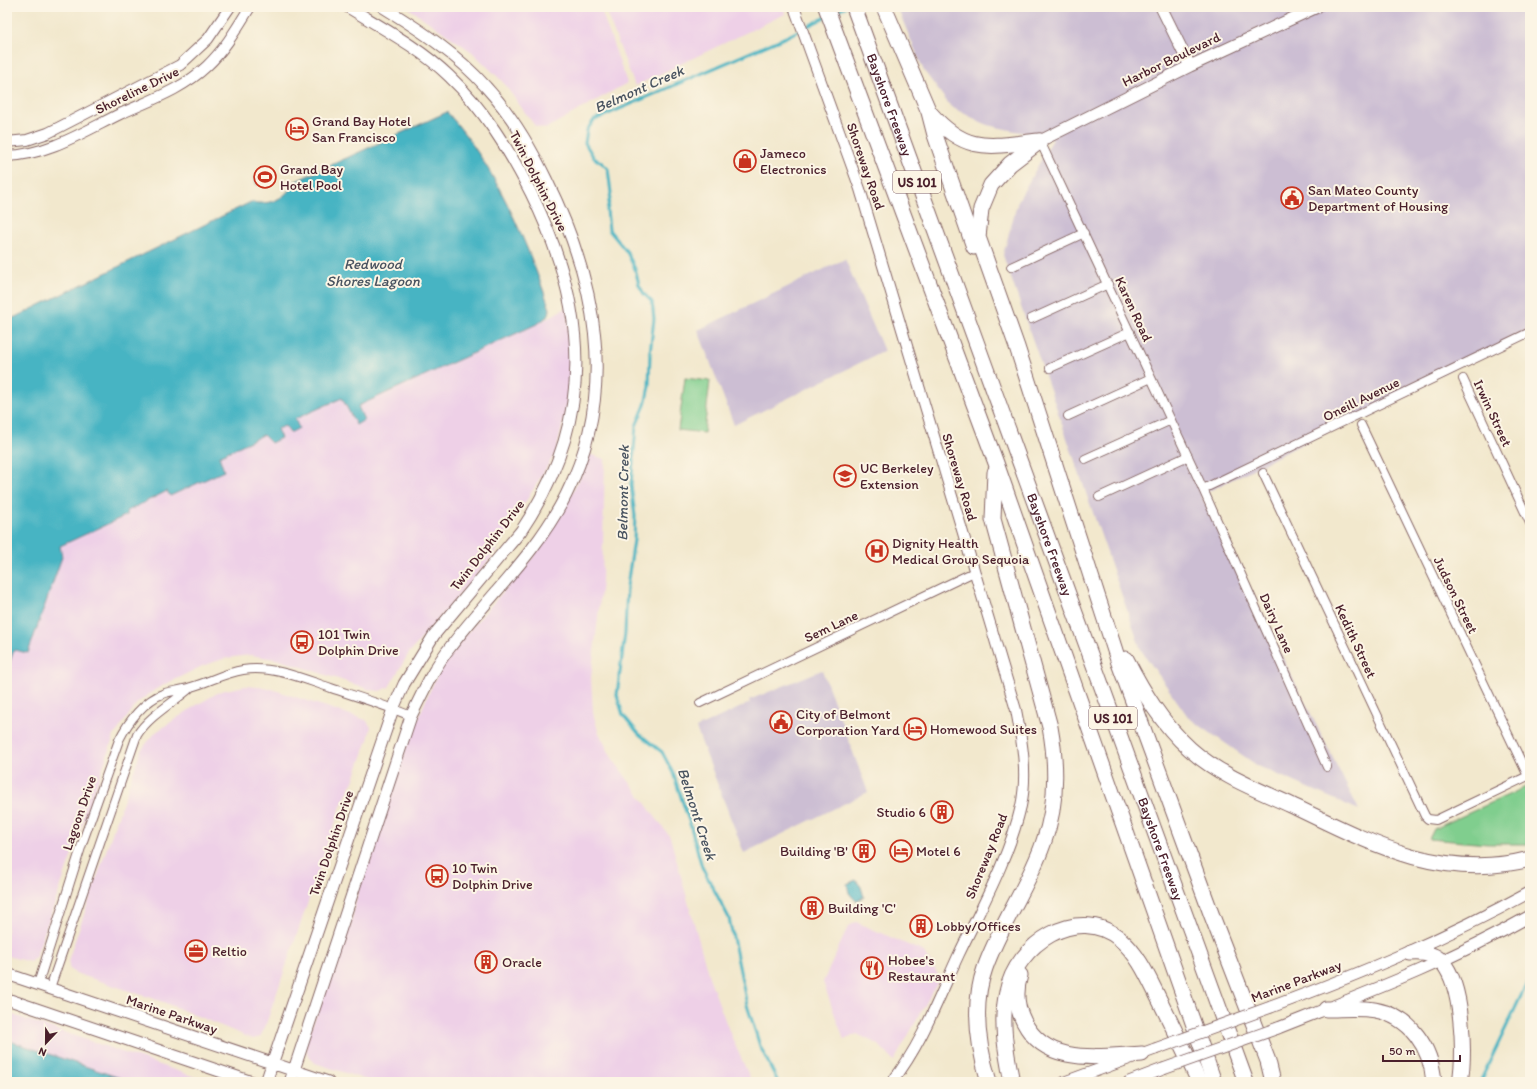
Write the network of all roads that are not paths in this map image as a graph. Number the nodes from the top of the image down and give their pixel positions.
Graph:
1 (230, 7) edge
2 (250, 7) edge
3 (348, 7) edge
4 (383, 7) edge
5 (794, 7) edge
6 (884, 7) edge
7 (1161, 7) edge
8 (1316, 7) edge
9 (854, 8) edge
10 (828, 13) edge
11 (1190, 66) junction
12 (929, 112) junction
13 (1040, 141) junction
14 (7, 142) edge
15 (7, 156) edge
16 (1084, 233) junction
17 (1011, 267) dead end
18 (1108, 284) junction
19 (1031, 319) dead end
20 (1130, 332) junction
21 (1530, 332) edge
22 (1017, 347) junction
23 (1050, 368) dead end
24 (1151, 378) junction
25 (1462, 379) dead end
26 (1068, 416) dead end
27 (1171, 420) junction
28 (1361, 425) dead end
29 (1188, 456) junction
30 (1085, 459) dead end
31 (996, 463) junction
32 (1263, 473) dead end
33 (1203, 489) junction
34 (1099, 498) dead end
35 (1530, 523) edge
36 (974, 572) junction
37 (1107, 623) junction
38 (191, 687) junction
39 (700, 703) dead end
40 (393, 709) junction
41 (411, 716) junction
42 (1327, 767) dead end
43 (1529, 775) edge
44 (1530, 860) edge
45 (1530, 892) edge
46 (1530, 916) edge
47 (1032, 947) junction
48 (1410, 953) junction
49 (1442, 962) junction
50 (7, 974) edge
51 (38, 984) junction
52 (50, 988) junction
53 (7, 999) edge
54 (1326, 1009) junction
55 (1149, 1052) junction
56 (1268, 1061) junction
57 (272, 1063) junction
58 (293, 1070) junction
59 (252, 1082) edge
60 (266, 1082) edge
61 (290, 1082) edge
62 (328, 1082) edge
63 (892, 1082) edge
64 (989, 1082) edge
65 (1012, 1082) edge
66 (1065, 1082) edge
67 (1129, 1082) edge
68 (1199, 1082) edge
69 (1214, 1082) edge
70 (1246, 1082) edge
71 (1273, 1082) edge
72 (1280, 1082) edge
73 (1434, 1082) edge
74 (1460, 1082) edge

1 - 14 street, Shoreline Drive
2 - 15 street, Shoreline Drive
3 - 40 main road, Twin Dolphin Drive
4 - 41 main road, Twin Dolphin Drive
5 - 36 street, Shoreway Road
6 - 12 highway
7 - 11 main road
8 - 11 main road, Harbor Boulevard
9 - 70 highway, Bayshore Freeway / US 101
10 - 31 highway, Bayshore Freeway / US 101
11 - 13 main road, Harbor Boulevard
12 - 13 highway
12 - 22 highway
13 - 16 street, Karen Road
13 - 22 highway
16 - 17 street
16 - 18 street, Karen Road
18 - 19 street
18 - 20 street, Karen Road
20 - 23 street
20 - 24 street, Karen Road
21 - 33 street, Oneill Avenue
22 - 37 highway
24 - 26 street
24 - 27 street, Karen Road
25 - 35 street, Irwin Street
27 - 29 street, Karen Road
27 - 30 street
28 - 43 street, Judson Street
29 - 33 street, Karen Road
29 - 34 street
31 - 64 highway
31 - 69 highway, Bayshore Freeway / US 101
32 - 43 street, Kedith Street
33 - 42 street, Dairy Lane
36 - 39 street, Sem Lane
36 - 63 street, Shoreway Road
37 - 44 highway
37 - 56 highway
38 - 40 street, Lagoon Drive
38 - 51 street, Lagoon Drive
38 - 52 street, Lagoon Drive
40 - 41 street, Lagoon Drive
40 - 57 main road, Twin Dolphin Drive
41 - 58 main road, Twin Dolphin Drive
45 - 48 main road, Marine Parkway
46 - 49 main road
47 - 55 highway
47 - 65 highway
47 - 68 highway
48 - 49 highway
48 - 55 main road, Marine Parkway, bridge
49 - 54 main road
49 - 74 highway
50 - 51 main road, Marine Parkway
51 - 52 main road, Marine Parkway
52 - 57 main road, Marine Parkway
53 - 59 main road
54 - 67 main road, bridge
54 - 73 highway
55 - 66 main road, Marine Parkway
56 - 71 highway
56 - 72 highway
57 - 58 main road, Marine Parkway
57 - 60 main road, Twin Dolphin Drive
58 - 61 main road, Twin Dolphin Drive
58 - 62 main road, Marine Parkway

